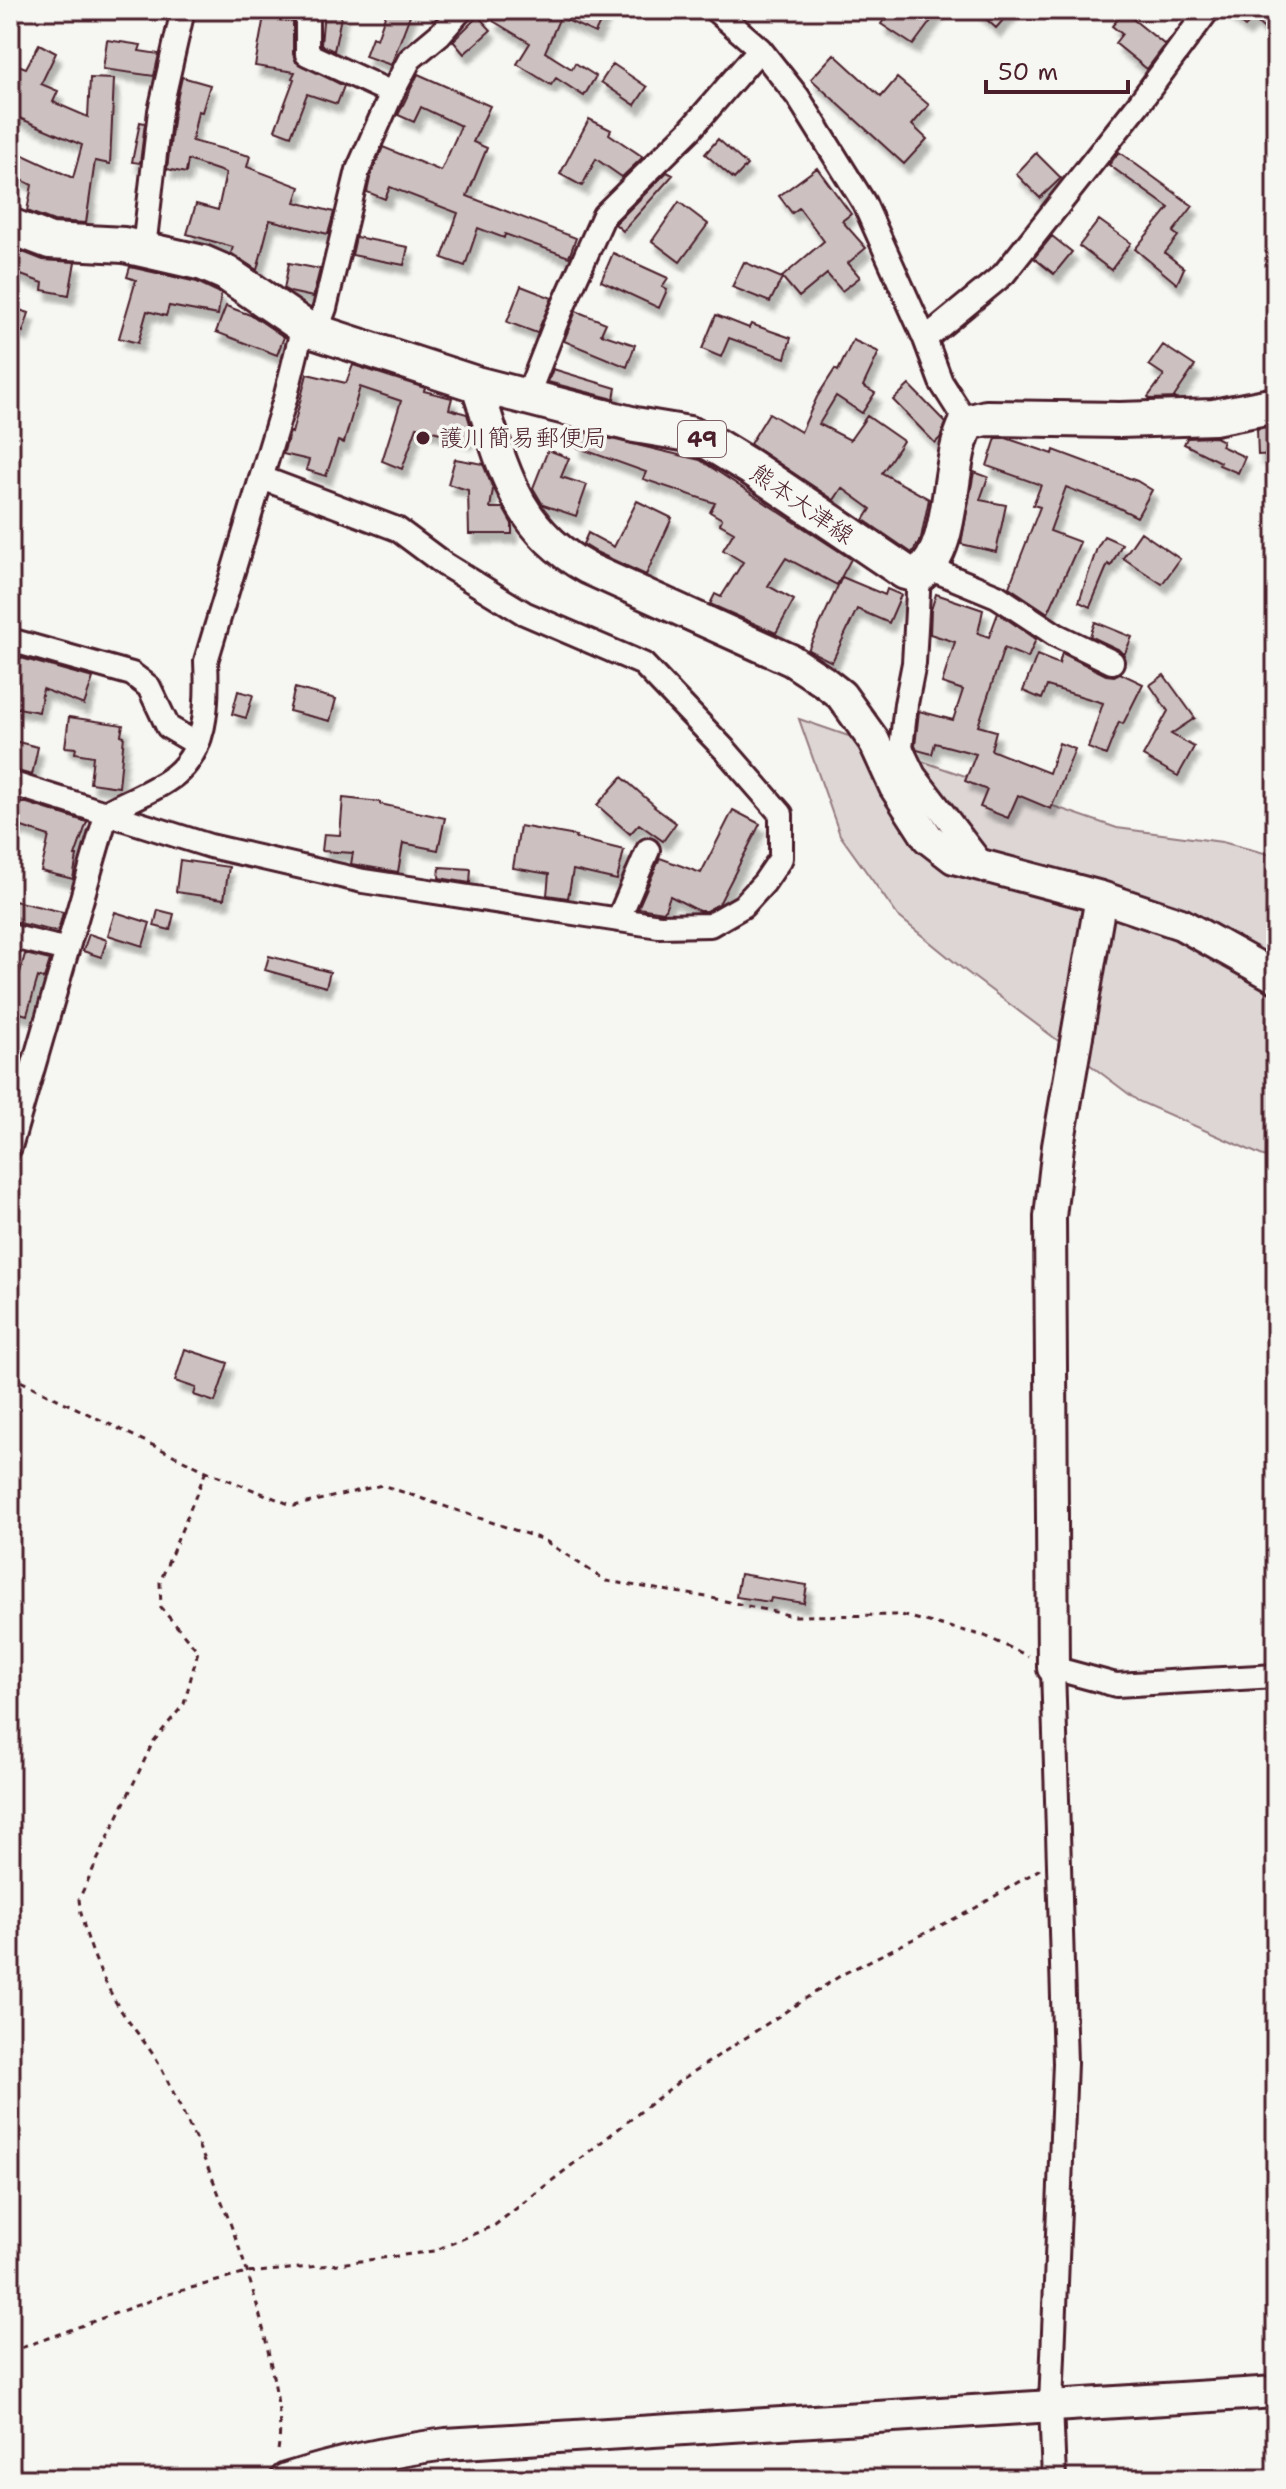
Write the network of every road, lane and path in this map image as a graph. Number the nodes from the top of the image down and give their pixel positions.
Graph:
1 (183, 10) edge
2 (299, 10) edge
3 (461, 10) edge
4 (715, 10) edge
5 (1208, 10) edge
6 (760, 49) junction
7 (392, 93) junction
8 (10, 226) edge
9 (144, 248) junction
10 (309, 329) junction
11 (925, 339) junction
12 (476, 384) junction
13 (527, 397) junction
14 (1276, 405) edge
15 (967, 423) junction
16 (262, 478) junction
17 (924, 571) junction
18 (10, 640) edge
19 (1112, 662) dead end
20 (197, 744) junction
21 (10, 783) edge
22 (107, 812) junction
23 (648, 850) dead end
24 (983, 865) junction
25 (1101, 897) junction
26 (618, 920) junction
27 (10, 936) edge
28 (67, 950) junction
29 (1276, 977) edge
30 (10, 1147) edge
31 (10, 1376) edge
32 (206, 1471) junction
33 (1053, 1668) junction
34 (1276, 1676) edge
35 (1059, 1855) junction
36 (247, 2273) junction
37 (10, 2352) edge
38 (1276, 2392) edge
39 (1051, 2405) junction
40 (281, 2472) edge
41 (1054, 2479) edge

1 - 9 street
2 - 7 street
3 - 7 street
4 - 6 street
5 - 11 street
6 - 11 street
6 - 13 street
7 - 10 street
8 - 9 main road, 熊本大津線 / 49
9 - 10 main road, 熊本大津線 / 49
10 - 12 main road, 熊本大津線 / 49
10 - 16 street
11 - 15 street
12 - 13 main road, 熊本大津線 / 49
12 - 24 street
13 - 17 main road, 熊本大津線 / 49
14 - 15 main road
15 - 17 main road
16 - 20 street
16 - 26 street
17 - 19 street
17 - 24 street
18 - 20 street
20 - 22 street
21 - 22 street
22 - 26 street
22 - 28 street
23 - 26 street
24 - 25 street
25 - 29 street
25 - 33 street
27 - 28 street
28 - 30 street
31 - 32 path
32 - 33 path
32 - 36 path
33 - 34 street
33 - 35 street
35 - 36 path
35 - 39 street
36 - 37 path
36 - 40 path
38 - 39 street
39 - 40 street
39 - 41 street

